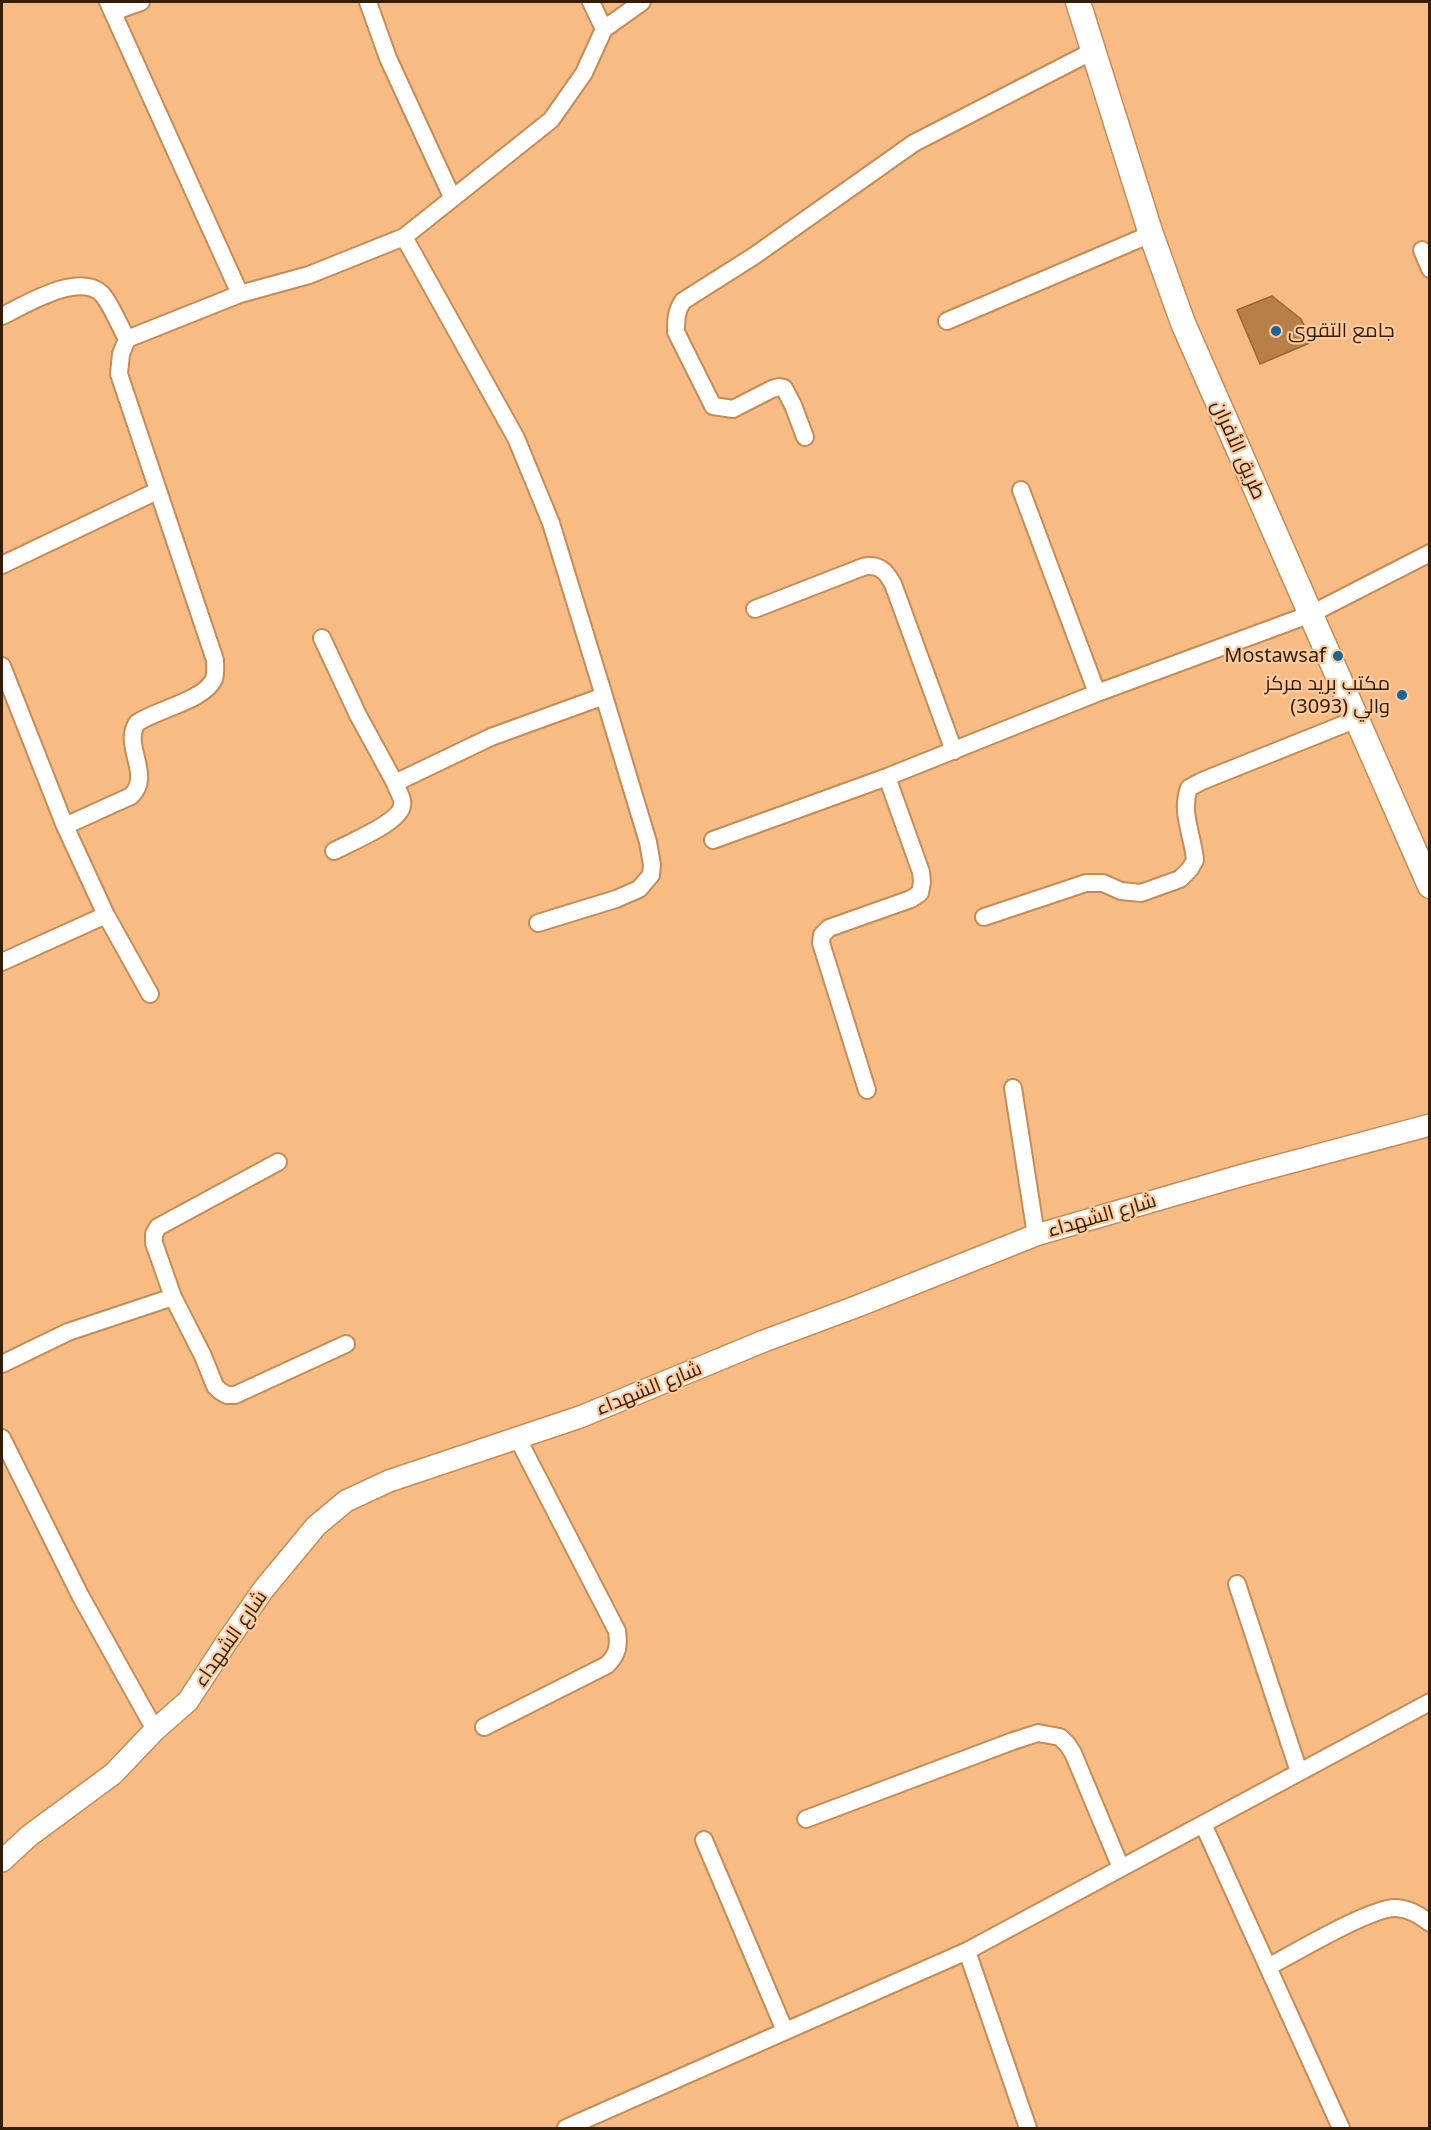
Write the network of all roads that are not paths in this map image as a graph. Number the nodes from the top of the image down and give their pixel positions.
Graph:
1 (141, 2) edge
2 (368, 2) edge
3 (591, 2) edge
4 (642, 2) edge
5 (1078, 2) edge
6 (110, 7) edge
7 (604, 29) junction
8 (1093, 51) junction
9 (452, 197) junction
10 (1151, 234) junction
11 (404, 237) junction
12 (1422, 250) dead end
13 (1430, 269) edge
14 (240, 294) junction
15 (2, 316) edge
16 (947, 321) dead end
17 (127, 339) junction
18 (805, 437) dead end
19 (1021, 490) dead end
20 (157, 491) junction
21 (1430, 554) edge
22 (2, 566) edge
23 (754, 609) dead end
24 (1311, 614) junction
25 (322, 638) dead end
26 (2, 666) edge
27 (1097, 693) junction
28 (604, 696) junction
29 (1357, 719) junction
30 (954, 751) junction
31 (887, 777) junction
32 (395, 783) junction
33 (65, 826) junction
34 (713, 840) dead end
35 (334, 850) dead end
36 (1429, 884) edge
37 (106, 915) junction
38 (984, 917) dead end
39 (538, 923) dead end
40 (2, 962) edge
41 (150, 994) dead end
42 (1013, 1088) dead end
43 (867, 1090) dead end
44 (1430, 1125) edge
45 (278, 1162) dead end
46 (1036, 1235) junction
47 (173, 1297) junction
48 (346, 1344) dead end
49 (2, 1364) edge
50 (2, 1438) edge
51 (518, 1438) junction
52 (1237, 1584) dead end
53 (1430, 1702) edge
54 (484, 1727) dead end
55 (155, 1730) junction
56 (1299, 1772) junction
57 (806, 1819) dead end
58 (1203, 1824) junction
59 (704, 1840) dead end
60 (2, 1861) edge
61 (1121, 1868) junction
62 (1430, 1923) edge
63 (967, 1951) junction
64 (1268, 1967) junction
65 (785, 2031) junction
66 (566, 2128) edge
67 (1029, 2128) edge
68 (1341, 2128) edge

1 - 6 street
2 - 9 street
3 - 7 street
4 - 7 street
5 - 8 main road, طريق الأفران
6 - 14 street
7 - 9 street
8 - 10 main road, طريق الأفران
8 - 18 street
9 - 11 street
10 - 16 street
10 - 24 main road, طريق الأفران
11 - 14 street
11 - 28 street
12 - 13 street
14 - 17 street
15 - 17 street
17 - 20 street
19 - 27 street
20 - 22 street
20 - 33 street
21 - 24 street
23 - 30 street
24 - 27 street
24 - 29 main road, طريق الأفران
25 - 32 street
26 - 33 street
27 - 30 street
28 - 32 street
28 - 39 street
29 - 36 main road, طريق الأفران
29 - 38 street
30 - 31 street
31 - 34 street
31 - 43 street
32 - 35 street
33 - 37 street
37 - 40 street
37 - 41 street
42 - 46 street
44 - 46 street, شارع الشهداء
45 - 47 street
46 - 51 street, شارع الشهداء
47 - 48 street
47 - 49 street
50 - 55 street
51 - 54 street
51 - 55 street, شارع الشهداء
52 - 56 street
53 - 56 street
55 - 60 street, شارع الشهداء
56 - 58 street
57 - 61 street
58 - 61 street
58 - 64 street
59 - 65 street
61 - 63 street
62 - 64 street
63 - 65 street
63 - 67 street
64 - 68 street
65 - 66 street

